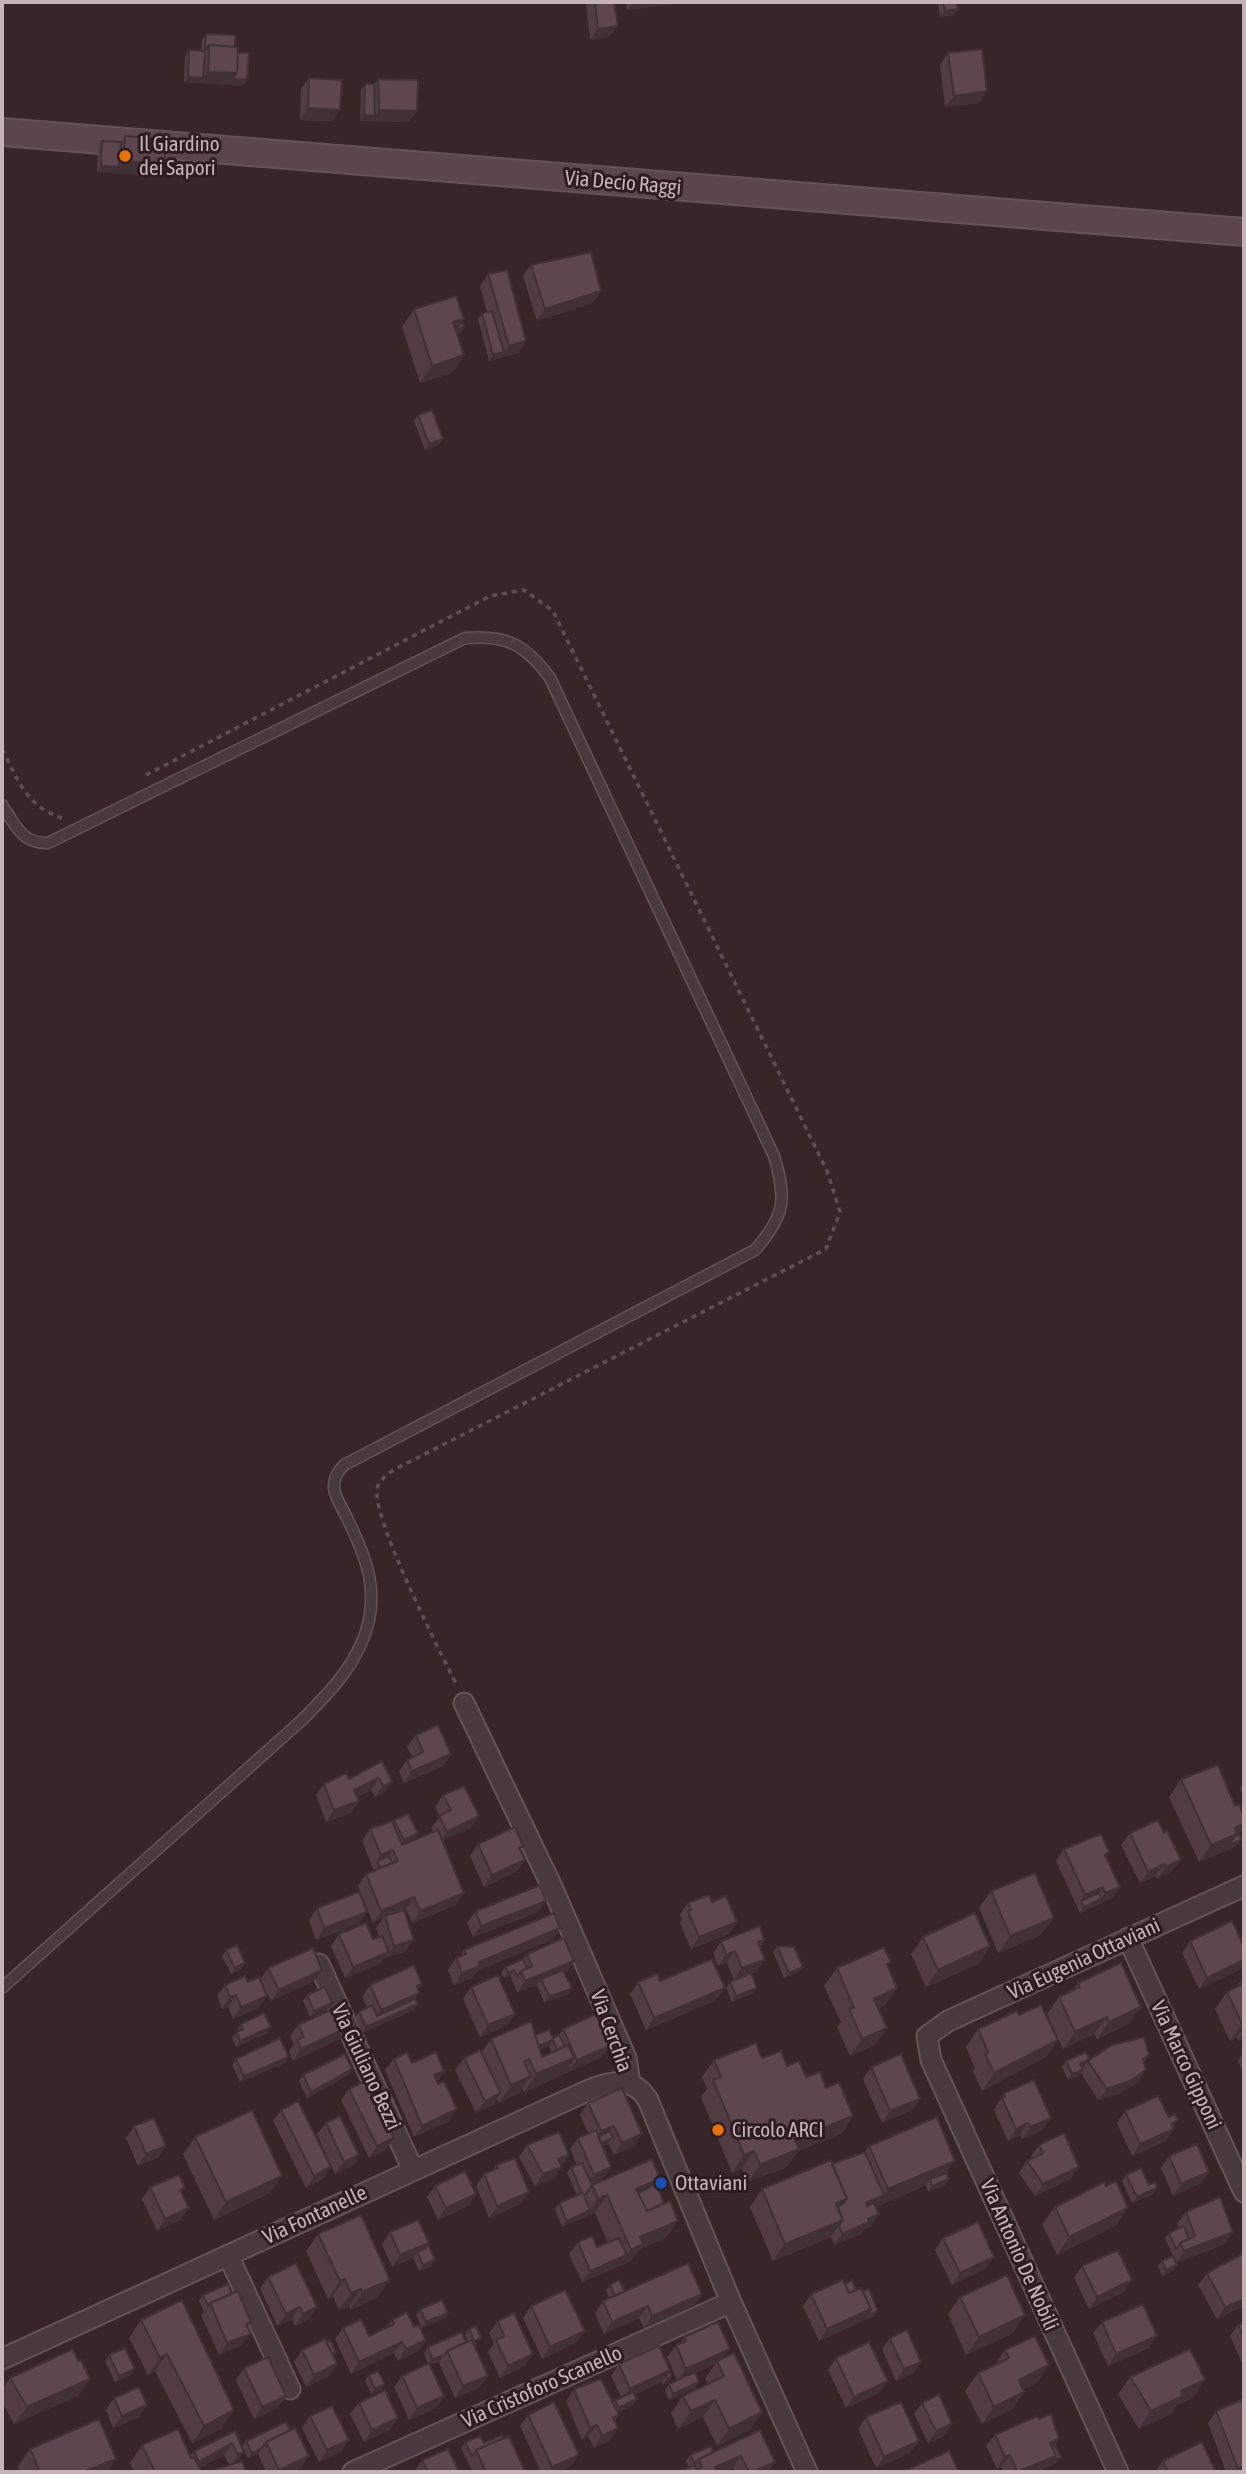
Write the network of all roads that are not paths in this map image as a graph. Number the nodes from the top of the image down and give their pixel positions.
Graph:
1 (2, 132) edge
2 (1244, 232) edge
3 (2, 805) edge
4 (464, 1703) road end
5 (1244, 1885) edge
6 (1128, 1938) junction
7 (319, 1964) edge
8 (2, 1988) edge
9 (926, 2036) joint
10 (630, 2083) junction
11 (413, 2170) junction
12 (1244, 2192) edge
13 (228, 2255) junction
14 (731, 2302) junction
15 (2, 2359) edge
16 (290, 2389) dead end
17 (353, 2472) edge
18 (807, 2472) edge
19 (1118, 2472) edge

1 - 2 main road, Via Decio Raggi
3 - 8 lane
4 - 10 street, Via Cerchia
5 - 6 street, Via Eugenia Ottaviani
6 - 9 street, Via Eugenia Ottaviani
6 - 12 street, Via Marco Gipponi
7 - 11 street, Via Giuliano Bezzi
9 - 19 street, Via Antonio De Nobili
10 - 11 street, Via Fontanelle
10 - 14 street, Via Cerchia
11 - 13 street, Via Fontanelle
13 - 15 street, Via Fontanelle
13 - 16 street
14 - 17 street, Via Cristoforo Scanello
14 - 18 street, Via Cerchia

